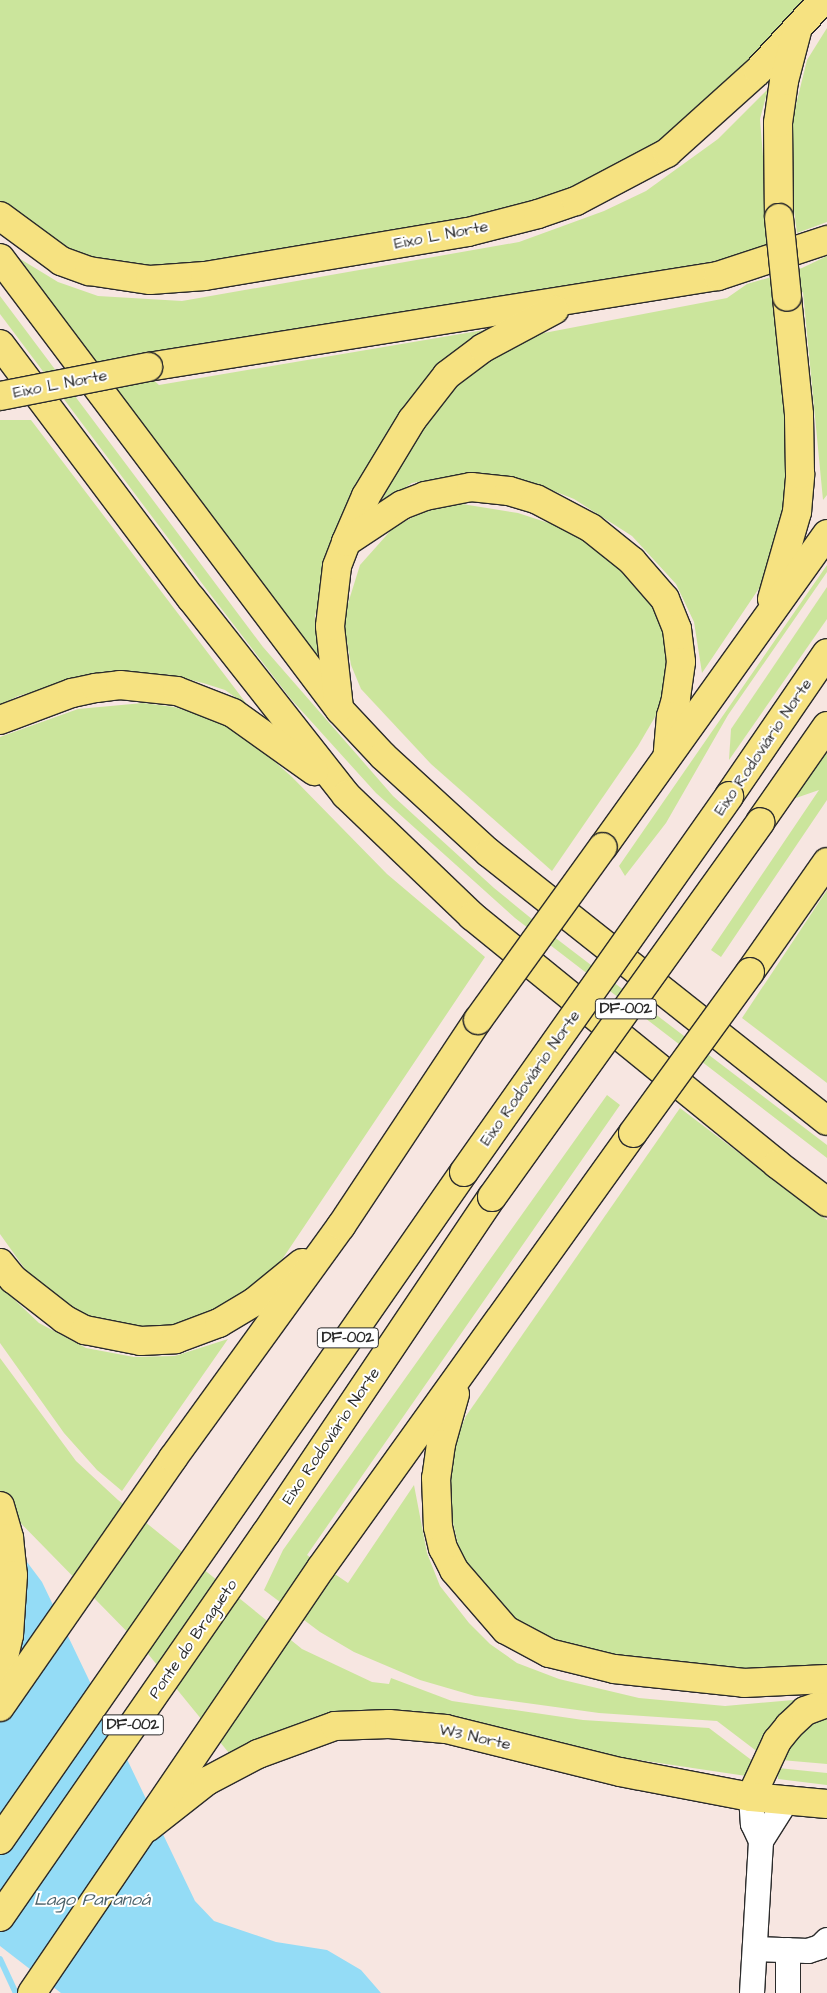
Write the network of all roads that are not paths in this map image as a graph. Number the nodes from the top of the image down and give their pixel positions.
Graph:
1 (823, 0) edge
2 (797, 31) junction
3 (0, 216) edge
4 (827, 240) edge
5 (0, 258) edge
6 (572, 300) junction
7 (0, 344) edge
8 (0, 396) edge
9 (827, 534) edge
10 (346, 542) junction
11 (761, 629) junction
12 (827, 653) edge
13 (340, 710) junction
14 (0, 720) edge
15 (827, 726) edge
16 (668, 753) junction
17 (346, 795) junction
18 (824, 867) edge
19 (827, 1121) edge
20 (827, 1202) edge
21 (342, 1226) junction
22 (0, 1263) edge
23 (461, 1374) junction
24 (0, 1506) edge
25 (266, 1533) joint
26 (0, 1673) edge
27 (827, 1679) edge
28 (827, 1703) edge
29 (0, 1707) edge
30 (751, 1797) junction
31 (787, 1800) junction
32 (827, 1804) edge
33 (146, 1829) junction
34 (0, 1840) edge
35 (761, 1841) junction
36 (0, 1917) edge
37 (827, 1940) edge
38 (755, 1949) junction
39 (788, 1950) junction
40 (32, 1993) edge
41 (752, 1993) edge
42 (788, 1993) edge

1 - 2 main road, Eixo L Norte
2 - 3 main road, Eixo L Norte
2 - 11 main road, bridge
4 - 6 main road, Eixo L Norte
5 - 13 main road
6 - 8 main road, Eixo L Norte, bridge
6 - 10 main road
7 - 17 main road
9 - 11 main road
10 - 13 main road
10 - 16 main road
11 - 16 main road
12 - 34 main road, Eixo Rodoviário Norte / DF-002, bridge
13 - 19 main road
14 - 17 main road
15 - 25 main road, Eixo Rodoviário Norte / DF-002, bridge
16 - 21 main road, bridge
17 - 20 main road
18 - 23 main road, bridge
21 - 22 main road
21 - 29 main road
23 - 27 main road
23 - 33 main road
24 - 26 main road
25 - 36 main road, Ponte do Bragueto / DF-002
28 - 30 main road
30 - 31 main road, W3 Norte
30 - 33 main road, W3 Norte
30 - 35 street
31 - 32 main road, W3 Norte
31 - 35 street
33 - 40 main road
35 - 38 street
37 - 39 street
38 - 39 street
38 - 41 street
39 - 42 street

